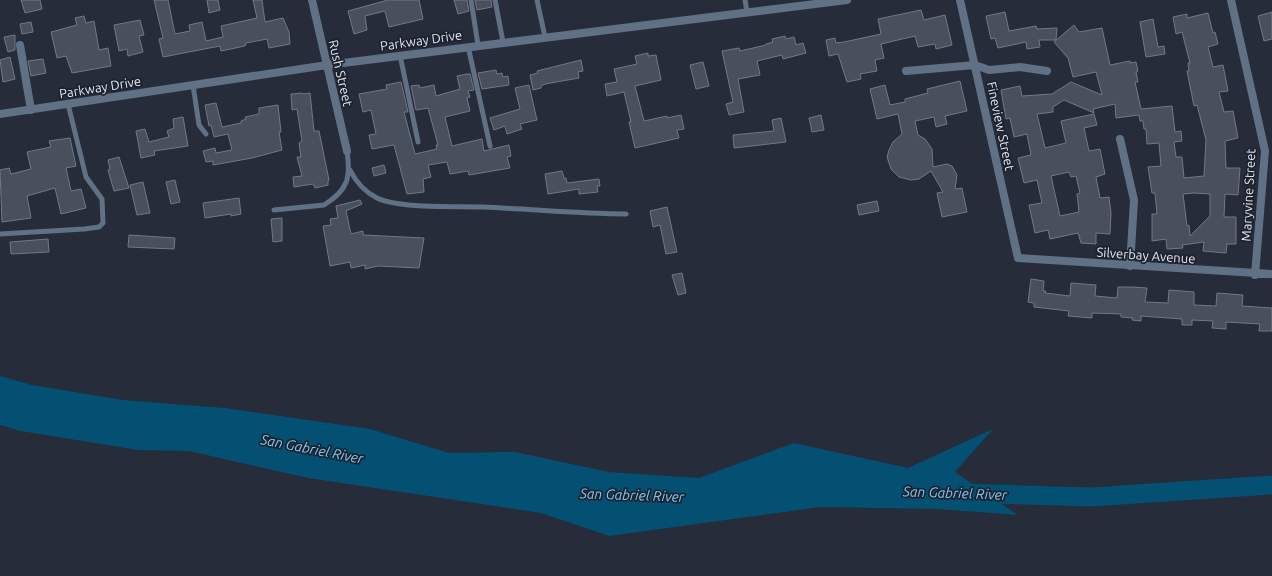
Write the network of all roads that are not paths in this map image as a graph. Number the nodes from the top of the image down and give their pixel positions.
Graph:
1 (312, 0) edge
2 (471, 0) edge
3 (495, 0) edge
4 (537, 0) edge
5 (745, 0) edge
6 (847, 0) edge
7 (960, 0) edge
8 (1231, 0) edge
9 (747, 12) junction
10 (545, 37) junction
11 (503, 42) junction
12 (20, 45) dead end
13 (478, 45) junction
14 (468, 46) junction
15 (400, 55) junction
16 (327, 65) junction
17 (975, 65) junction
18 (906, 71) dead end
19 (1047, 71) dead end
20 (193, 85) junction
21 (68, 104) junction
22 (31, 110) junction
23 (0, 114) edge
24 (206, 134) dead end
25 (1120, 139) dead end
26 (418, 142) dead end
27 (490, 146) dead end
28 (347, 151) joint
29 (350, 170) junction
30 (274, 210) dead end
31 (626, 214) dead end
32 (0, 234) edge
33 (1018, 258) joint
34 (1130, 266) junction
35 (1272, 274) edge
36 (1255, 275) junction

1 - 16 street, Rush Street
2 - 13 lane
3 - 11 lane
4 - 10 lane
5 - 9 lane
6 - 9 street, Parkway Drive
7 - 17 street, Fineview Street
8 - 36 street, Maryvine Street
9 - 10 street, Parkway Drive
10 - 11 street, Parkway Drive
11 - 13 street, Parkway Drive
12 - 22 street
13 - 14 street, Parkway Drive
14 - 15 street, Parkway Drive
14 - 27 lane
15 - 16 street, Parkway Drive
15 - 26 lane
16 - 20 street, Parkway Drive
16 - 28 street, Rush Street
17 - 18 street
17 - 19 street
17 - 33 street, Fineview Street
20 - 21 street, Parkway Drive
20 - 24 lane
21 - 22 street, Parkway Drive
21 - 32 lane
22 - 23 street, Parkway Drive
25 - 34 street
28 - 29 lane
29 - 30 lane
29 - 31 lane
33 - 34 street, Silverbay Avenue
34 - 36 street, Silverbay Avenue
35 - 36 street, Silverbay Avenue

